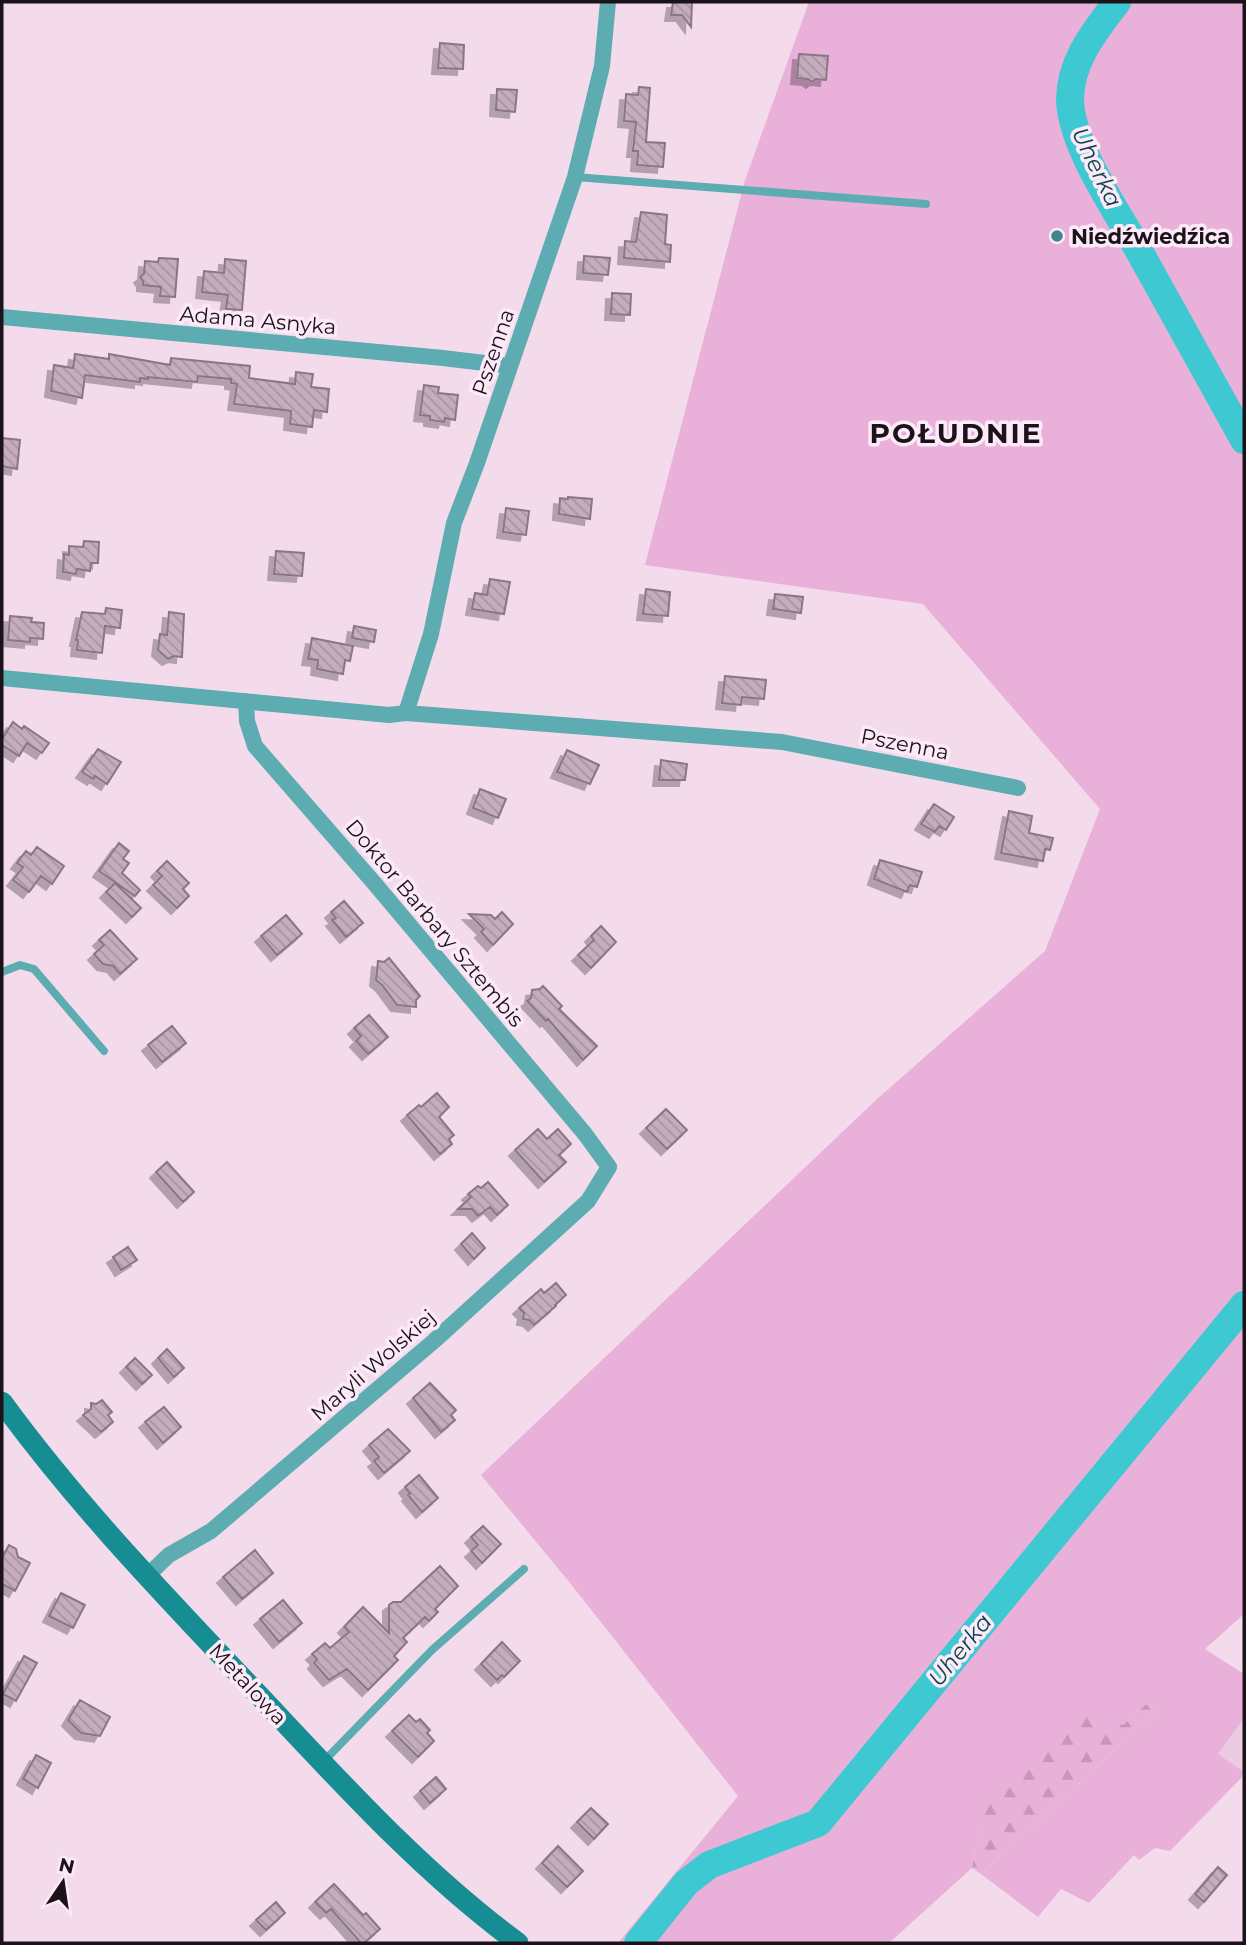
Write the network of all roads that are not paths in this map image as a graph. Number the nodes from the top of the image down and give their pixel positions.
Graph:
1 (608, 2) edge
2 (575, 177) junction
3 (926, 204) dead end
4 (2, 317) edge
5 (510, 366) junction
6 (2, 678) edge
7 (246, 701) junction
8 (406, 713) junction
9 (1018, 788) dead end
10 (2, 972) edge
11 (104, 1051) dead end
12 (609, 1167) joint
13 (2, 1402) edge
14 (524, 1569) dead end
15 (147, 1576) junction
16 (323, 1763) junction
17 (518, 1943) edge

1 - 2 street, Pszenna
2 - 3 lane
2 - 5 street, Pszenna
4 - 5 street, Adama Asnyka
5 - 8 street, Pszenna
6 - 7 street, Pszenna
7 - 8 street, Pszenna
7 - 12 street, Doktor Barbary Sztembis
8 - 9 street, Pszenna
10 - 11 lane
12 - 15 street, Maryli Wolskiej
13 - 15 street, Metalowa
14 - 16 lane
15 - 16 street, Metalowa
16 - 17 street, Metalowa

